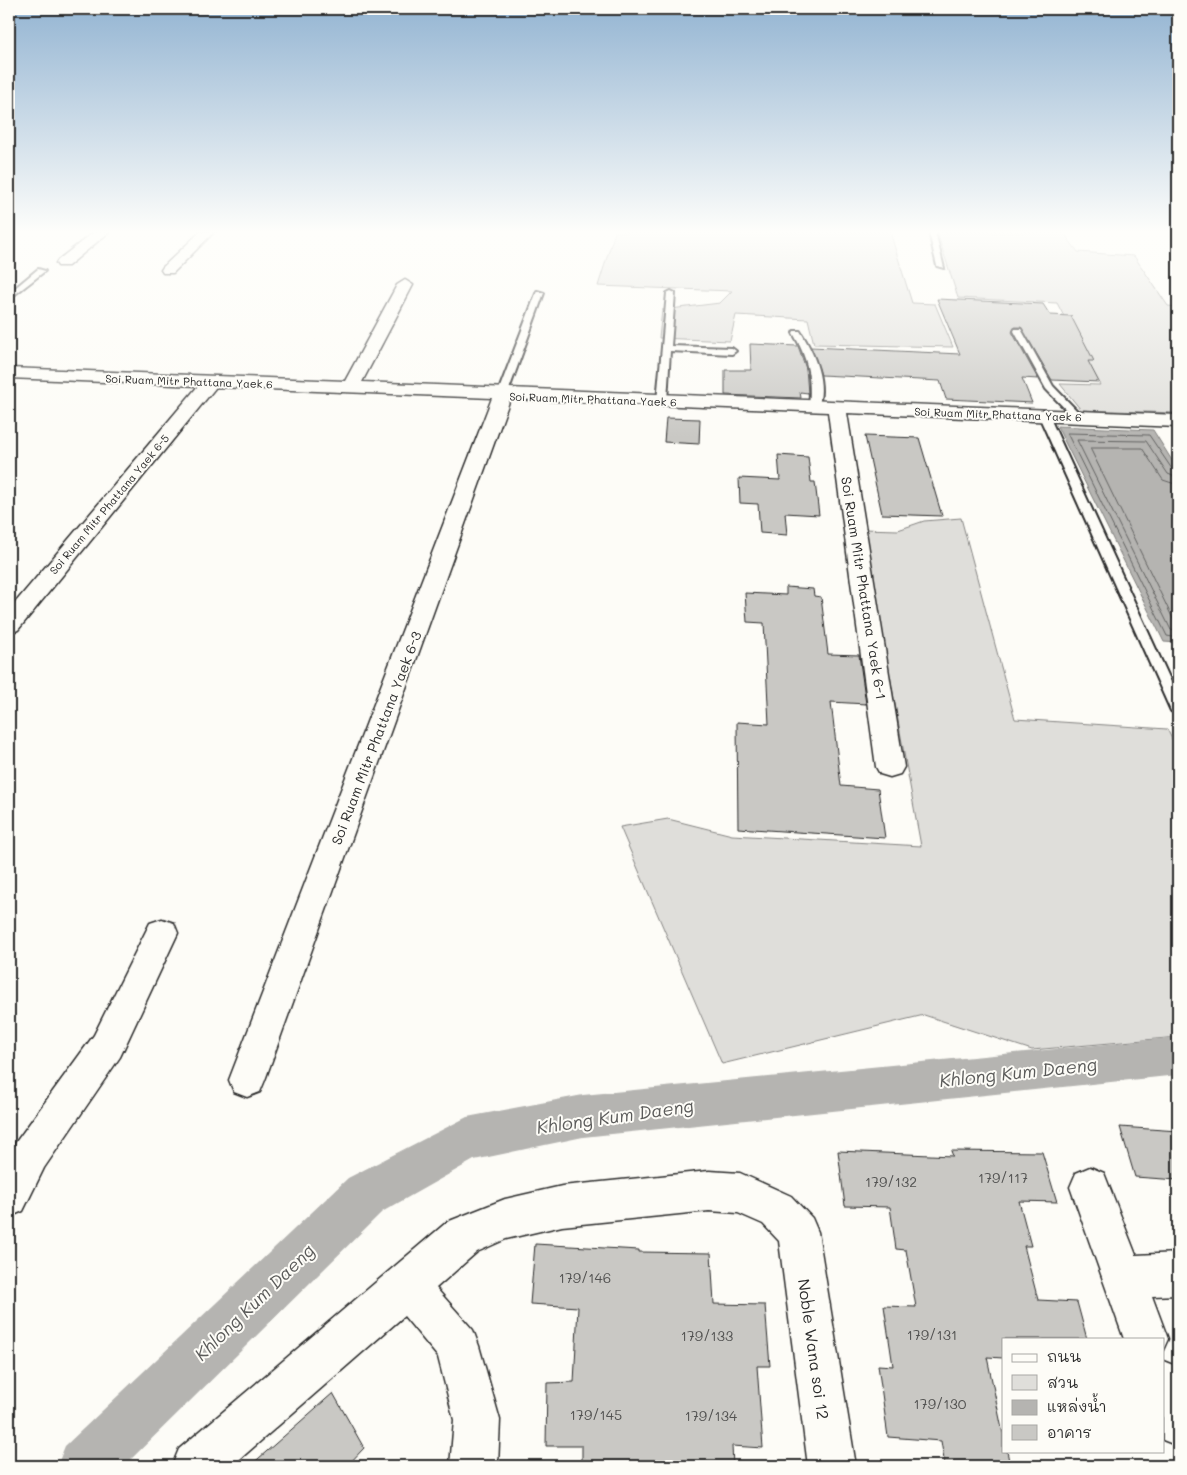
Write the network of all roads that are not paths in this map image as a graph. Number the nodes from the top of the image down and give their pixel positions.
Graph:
1 (397, 301) edge
2 (537, 301) edge
3 (670, 301) edge
4 (1018, 331) dead end
5 (797, 334) dead end
6 (667, 348) junction
7 (732, 351) dead end
8 (9, 373) edge
9 (210, 383) junction
10 (350, 388) junction
11 (502, 395) junction
12 (662, 401) junction
13 (814, 408) junction
14 (837, 409) junction
15 (1044, 416) junction
16 (1078, 417) junction
17 (1178, 421) edge
18 (9, 625) edge
19 (1178, 711) edge
20 (890, 767) dead end
21 (162, 933) dead end
22 (247, 1080) dead end
23 (1090, 1187) dead end
24 (9, 1197) edge
25 (1178, 1274) edge
26 (1123, 1277) junction
27 (407, 1286) junction
28 (1146, 1338) edge
29 (1164, 1387) edge
30 (1178, 1423) edge
31 (196, 1466) edge
32 (474, 1466) edge
33 (832, 1466) edge

1 - 10 street
2 - 11 lane
3 - 6 lane
4 - 16 lane
5 - 13 lane
6 - 7 lane
6 - 12 lane
8 - 9 street, Soi Ruam Mitr Phattana Yaek 6
9 - 10 street, Soi Ruam Mitr Phattana Yaek 6
9 - 18 street, Soi Ruam Mitr Phattana Yaek 6-5
10 - 11 street, Soi Ruam Mitr Phattana Yaek 6
11 - 12 street, Soi Ruam Mitr Phattana Yaek 6
11 - 22 street, Soi Ruam Mitr Phattana Yaek 6-3
12 - 13 street, Soi Ruam Mitr Phattana Yaek 6
13 - 14 street, Soi Ruam Mitr Phattana Yaek 6
14 - 15 street, Soi Ruam Mitr Phattana Yaek 6
14 - 20 street, Soi Ruam Mitr Phattana Yaek 6-1
15 - 16 street, Soi Ruam Mitr Phattana Yaek 6
15 - 19 lane
16 - 17 street, Soi Ruam Mitr Phattana Yaek 6
21 - 24 street
23 - 26 street
25 - 26 street
26 - 28 street
27 - 31 street
27 - 32 street
27 - 33 street, Noble Wana soi 12
29 - 30 street

